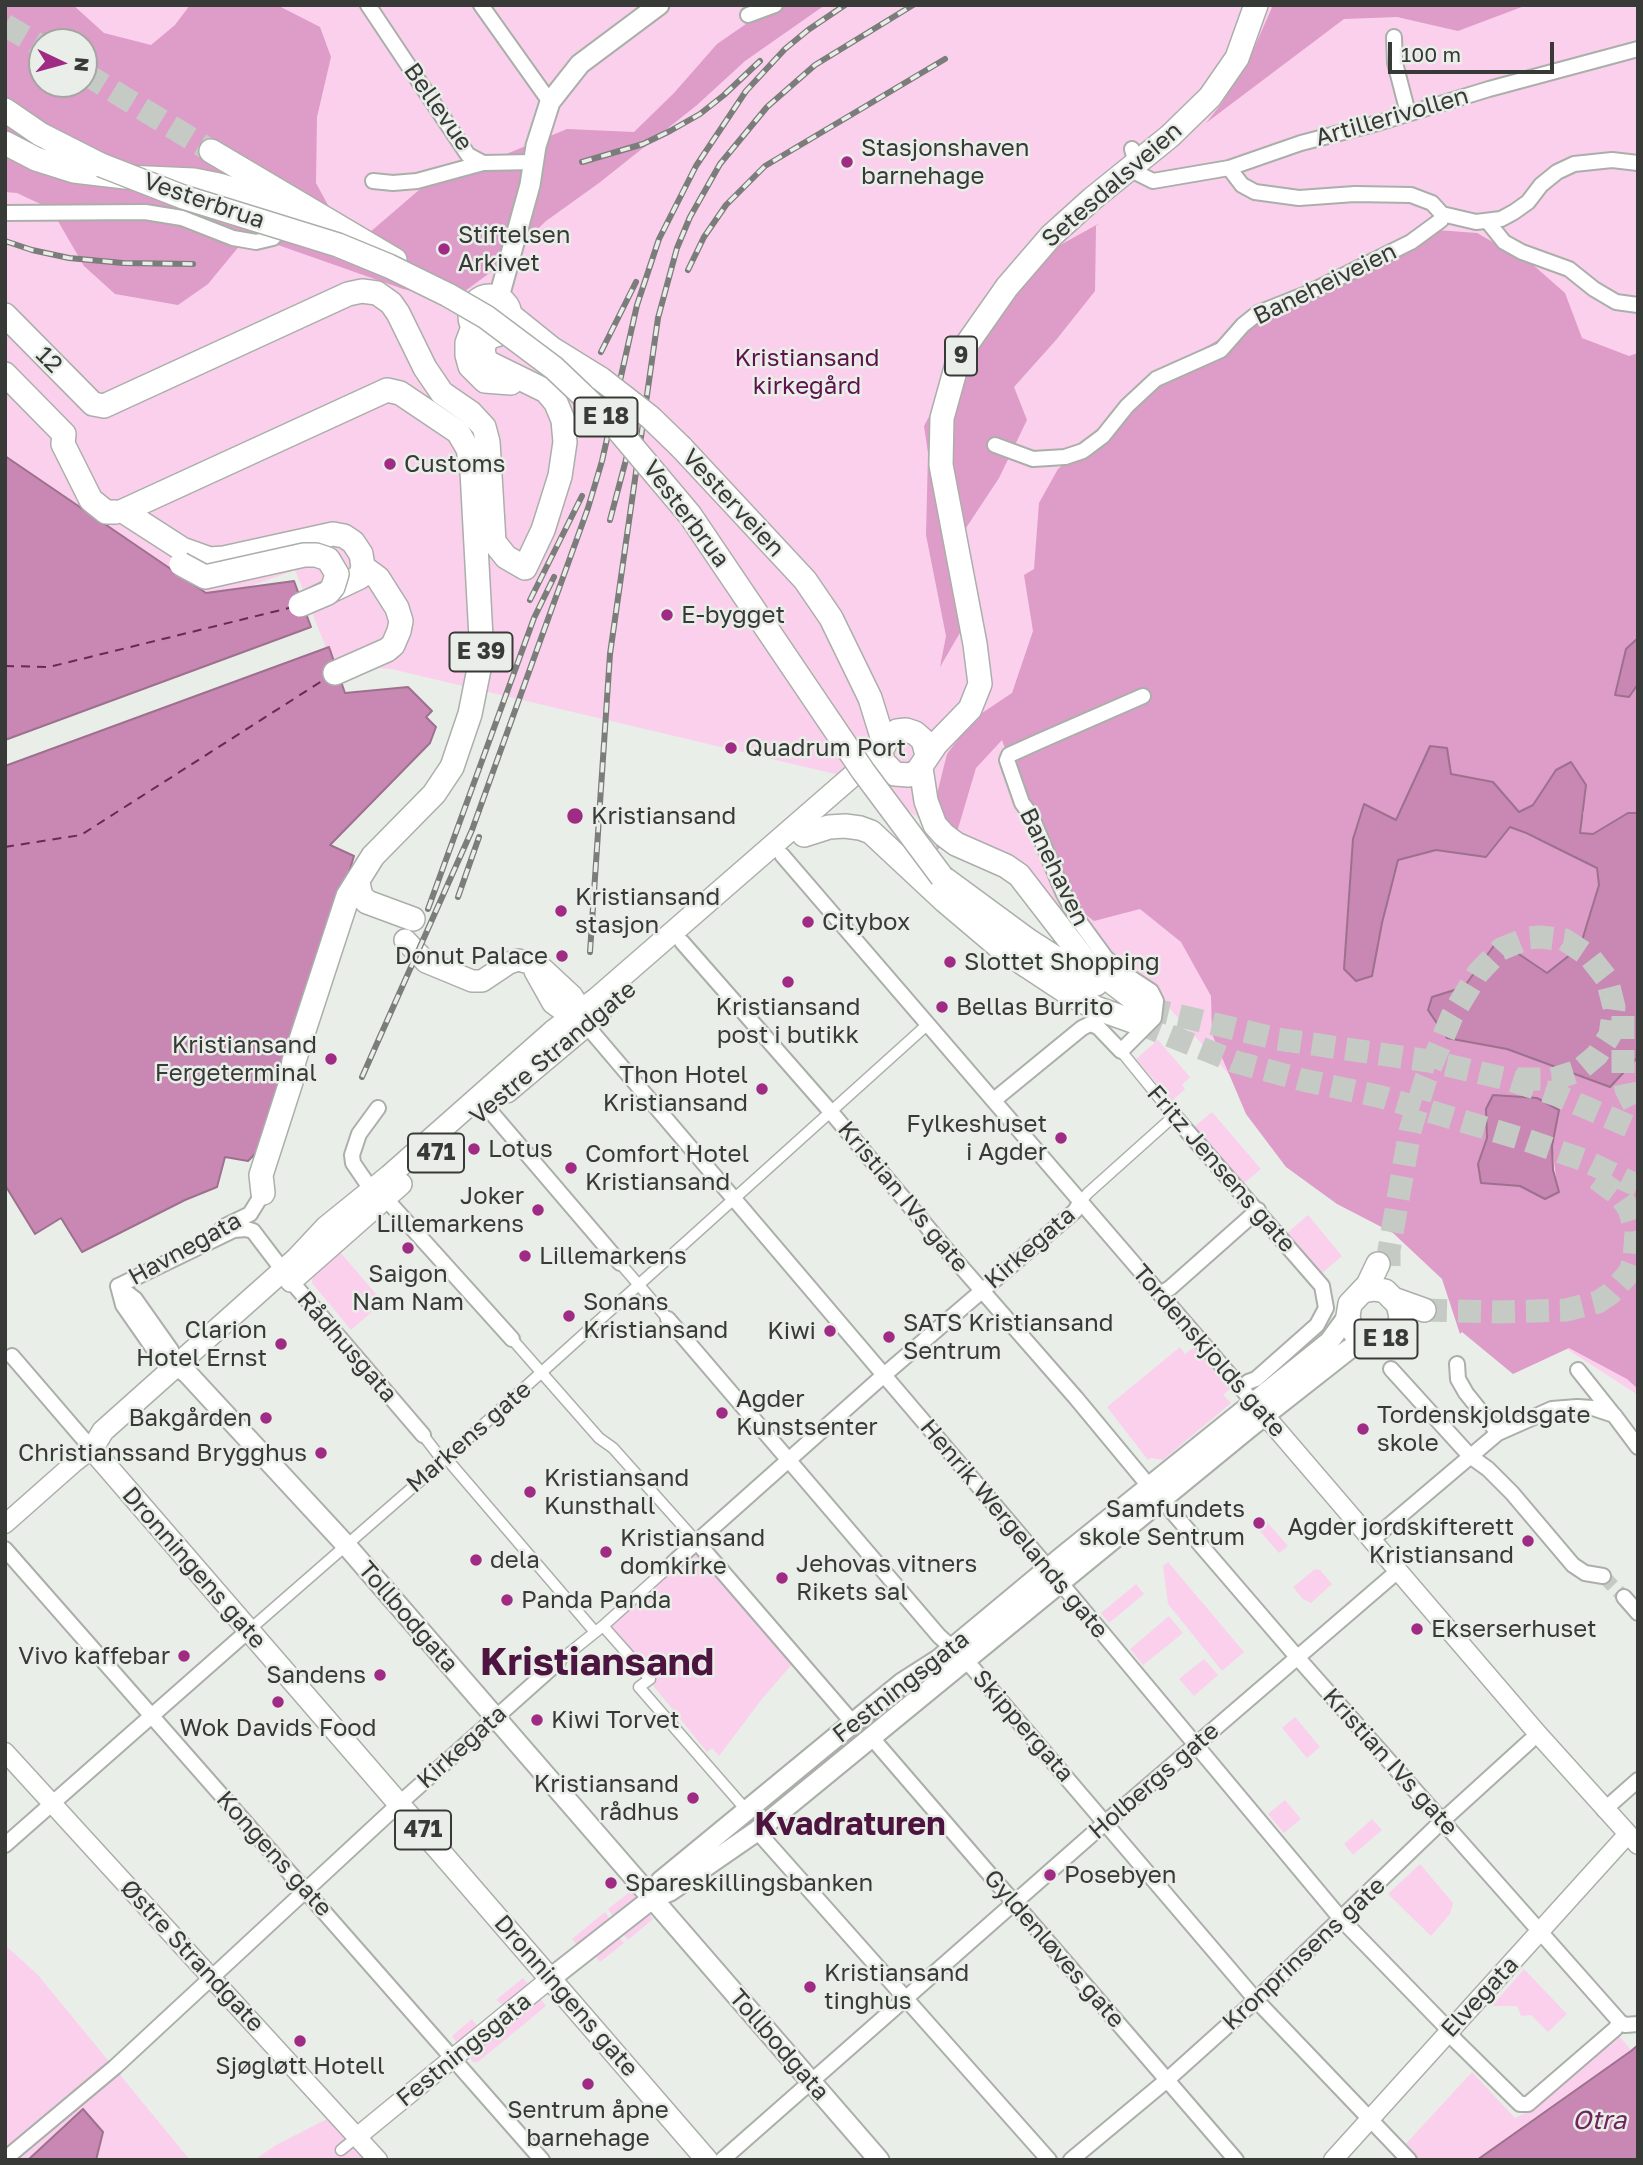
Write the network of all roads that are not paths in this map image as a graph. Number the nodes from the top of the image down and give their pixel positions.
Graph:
1 (368, 5) edge
2 (481, 5) edge
3 (659, 5) edge
4 (775, 5) edge
5 (1241, 5) edge
6 (1256, 5) edge
7 (748, 15) dead end
8 (1394, 37) dead end
9 (1638, 49) edge
10 (550, 102) junction
11 (5, 110) edge
12 (1408, 113) junction
13 (5, 121) edge
14 (5, 143) edge
15 (211, 151) tunnel mouth
16 (74, 154) junction
17 (1138, 156) junction
18 (533, 162) junction
19 (483, 163) junction
20 (1638, 163) edge
21 (1229, 168) junction
22 (373, 181) dead end
23 (293, 211) junction
24 (5, 213) edge
25 (1443, 214) junction
26 (1488, 222) junction
27 (1638, 305) edge
28 (5, 316) edge
29 (489, 317) junction
30 (5, 374) edge
31 (995, 445) dead end
32 (119, 512) junction
33 (363, 567) junction
34 (335, 673) dead end
35 (1143, 696) dead end
36 (894, 750) junction
37 (924, 762) junction
38 (804, 835) junction
39 (893, 852) junction
40 (782, 855) junction
41 (358, 883) junction
42 (409, 930) joint
43 (682, 943) junction
44 (1142, 1015) junction
45 (581, 1019) junction
46 (928, 1024) junction
47 (1121, 1051) junction
48 (994, 1100) junction
49 (483, 1103) junction
50 (378, 1108) dead end
51 (831, 1112) junction
52 (1174, 1116) junction
53 (263, 1193) joint
54 (379, 1193) junction
55 (735, 1198) junction
56 (1082, 1201) junction
57 (1258, 1210) junction
58 (253, 1231) joint
59 (620, 1263) joint
60 (287, 1276) junction
61 (638, 1285) junction
62 (118, 1286) junction
63 (981, 1290) junction
64 (1363, 1291) junction
65 (1160, 1294) junction
66 (1393, 1297) junction
67 (1348, 1316) junction
68 (668, 1319) joint
69 (1396, 1330) junction
70 (512, 1339) joint
71 (1364, 1340) junction
72 (12, 1356) dead end
73 (1457, 1364) dead end
74 (182, 1369) junction
75 (1391, 1370) dead end
76 (1578, 1370) dead end
77 (542, 1372) junction
78 (884, 1375) junction
79 (1248, 1382) dead end
80 (1259, 1409) junction
81 (1614, 1415) junction
82 (1498, 1433) junction
83 (423, 1435) joint
84 (1638, 1447) edge
85 (92, 1449) junction
86 (1470, 1457) junction
87 (445, 1459) junction
88 (788, 1461) junction
89 (1155, 1493) junction
90 (5, 1524) edge
91 (1373, 1539) junction
92 (696, 1541) junction
93 (346, 1545) junction
94 (5, 1549) edge
95 (673, 1563) joint
96 (1399, 1570) junction
97 (1054, 1576) junction
98 (1603, 1576) tunnel mouth
99 (1624, 1597) tunnel mouth
100 (1638, 1613) edge
101 (599, 1629) junction
102 (248, 1631) junction
103 (959, 1653) junction
104 (1297, 1657) junction
105 (558, 1662) joint
106 (152, 1716) junction
107 (495, 1718) junction
108 (853, 1723) junction
109 (872, 1738) junction
110 (1530, 1741) dead end
111 (1196, 1745) junction
112 (5, 1752) edge
113 (1638, 1780) edge
114 (52, 1803) junction
115 (400, 1803) junction
116 (741, 1804) dead end
117 (1604, 1810) junction
118 (1442, 1821) junction
119 (1106, 1822) junction
120 (757, 1830) junction
121 (1633, 1840) edge
122 (5, 1845) edge
123 (307, 1890) junction
124 (653, 1898) junction
125 (1014, 1903) junction
126 (1342, 1920) junction
127 (1540, 1933) junction
128 (211, 1976) junction
129 (551, 1978) junction
130 (906, 1999) junction
131 (1256, 2000) junction
132 (1620, 2022) junction
133 (1638, 2024) edge
134 (1452, 2035) junction
135 (454, 2058) junction
136 (1167, 2080) junction
137 (812, 2083) junction
138 (1370, 2120) junction
139 (358, 2136) junction
140 (341, 2150) dead end
141 (5, 2159) edge
142 (378, 2160) edge
143 (542, 2160) edge
144 (708, 2160) edge
145 (722, 2160) edge
146 (879, 2160) edge
147 (1049, 2160) edge
148 (1071, 2160) edge
149 (1236, 2160) edge
150 (1333, 2160) edge
151 (1409, 2160) edge

1 - 19 street, Bellevue
2 - 10 street
3 - 10 main road
4 - 7 street
5 - 17 highway, Setesdalsveien / 9
6 - 17 highway, Setesdalsveien / 9
8 - 12 street
9 - 12 street, Artillerivollen
10 - 18 main road
11 - 16 highway, E 18
12 - 21 street, Artillerivollen
13 - 16 highway, E 18
14 - 23 highway
15 - 23 highway
16 - 44 highway, Vesterbrua / E 18, bridge
17 - 21 street, Artillerivollen
17 - 36 highway, Setesdalsveien / 9
17 - 37 highway, Setesdalsveien / 9
18 - 19 street, Bellevue
18 - 29 main road
19 - 22 street
20 - 26 street
21 - 25 street
23 - 24 street
23 - 29 highway, Vesterveien
25 - 26 street
25 - 31 street, Baneheiveien
26 - 27 street
28 - 29 highway, 12
29 - 36 highway, Vesterveien / E 18, bridge
30 - 32 highway
32 - 33 highway
32 - 33 highway, bridge
32 - 41 highway, E 39
33 - 34 highway
35 - 47 street, Banehaven
36 - 37 highway
36 - 37 highway, E 18
36 - 38 main road, Vestre Strandgate / 471
36 - 39 highway
36 - 45 main road, Vestre Strandgate / 471
37 - 44 highway, E 18
38 - 39 highway
38 - 40 main road, Vestre Strandgate / 471
39 - 44 highway
40 - 43 main road, Vestre Strandgate / 471
40 - 46 street, Tordenskjolds gate
41 - 42 highway
41 - 53 highway, E 39
42 - 45 main road, Vestre Strandgate
43 - 45 main road, Vestre Strandgate / 471
43 - 51 street, Kristian IVs gate
45 - 49 main road, Vestre Strandgate / 471
45 - 55 street, Henrik Wergelands gate
46 - 48 street, Tordenskjolds gate
46 - 51 street, Markens gate
47 - 48 street
47 - 52 street, Fritz Jensens gate
48 - 56 street, Tordenskjolds gate
49 - 54 main road, Vestre Strandgate / 471
49 - 59 street, Skippergata
50 - 54 street
51 - 55 street, Markens gate
51 - 63 street, Kristian IVs gate
52 - 56 street, Kirkegata
52 - 57 street, Fritz Jensens gate
53 - 62 street, Havnegata
54 - 60 main road, Vestre Strandgate / 471
54 - 70 street
55 - 61 street, Markens gate
55 - 78 street, Henrik Wergelands gate
56 - 63 street, Kirkegata
56 - 65 street, Tordenskjolds gate
57 - 65 street
57 - 79 street, Fritz Jensens gate
58 - 60 street, Rådhusgata
58 - 62 street, Havnegata
59 - 61 street, Skippergata
60 - 74 main road, Vestre Strandgate / 471
60 - 83 street, Rådhusgata
61 - 68 street, Skippergata
61 - 77 street, Markens gate
62 - 74 street, Tollbodgata
63 - 78 street, Kirkegata
63 - 89 street, Kristian IVs gate
64 - 66 highway, E 18
64 - 66 highway, E 18
64 - 67 highway, E 18
65 - 80 street, Tordenskjolds gate
66 - 69 highway, E 18
66 - 69 highway, E 18
67 - 71 highway, E 18
67 - 80 main road
68 - 88 street, Skippergata
69 - 71 highway, E 18
70 - 77 street
71 - 80 main road
72 - 85 street, Dronningens gate
73 - 82 street
74 - 85 main road, Vestre Strandgate / 471
74 - 93 main road, Tollbodgata
75 - 86 street
76 - 81 street
77 - 87 street, Markens gate
77 - 92 street
78 - 88 street, Kirkegata
78 - 97 street, Henrik Wergelands gate
80 - 89 main road, Festningsgata
80 - 91 street, Tordenskjolds gate
81 - 82 street
81 - 84 street
82 - 86 street
83 - 87 street, Rådhusgata
85 - 90 street, Vestre Strandgate
85 - 102 main road, Dronningens gate / 471
86 - 91 street
86 - 98 street
87 - 93 street, Markens gate
87 - 101 street, Rådhusgata
88 - 92 street, Kirkegata
88 - 103 street, Skippergata
89 - 97 main road, Festningsgata
89 - 104 street, Kristian IVs gate
91 - 96 street, Tordenskjolds gate
92 - 95 street, Kirkegata
92 - 108 street
93 - 102 street, Markens gate
93 - 107 main road, Tollbodgata
94 - 106 street, Kongens gate
95 - 101 street, Kirkegata
96 - 104 street, Holbergs gate
96 - 117 street, Tordenskjolds gate
97 - 103 main road, Festningsgata
97 - 111 street, Henrik Wergelands gate
99 - 100 street
101 - 105 street, Kirkegata
101 - 116 street, Rådhusgata
102 - 106 street, Markens gate
102 - 115 main road, Dronningens gate / 471
103 - 108 main road, Festningsgata
103 - 109 main road, Festningsgata
103 - 119 street, Skippergata
104 - 111 street, Holbergs gate
104 - 118 street, Kristian IVs gate
105 - 107 street, Kirkegata
106 - 114 street, Markens gate
106 - 123 street, Kongens gate
107 - 115 street, Kirkegata
107 - 124 main road, Tollbodgata
108 - 124 main road, Festningsgata
109 - 120 main road, Festningsgata
109 - 125 street, Gyldenløves gate
110 - 118 street, Kronprinsens gate
111 - 119 street, Holbergs gate
111 - 126 street, Henrik Wergelands gate
112 - 114 street, Østre Strandgate
113 - 117 street
114 - 122 street, Markens gate
114 - 128 street, Østre Strandgate
115 - 123 street, Kirkegata
115 - 129 main road, Dronningens gate / 471
117 - 121 street, Tordenskjolds gate
118 - 126 street, Kronprinsens gate
118 - 127 street, Kristian IVs gate
119 - 125 street, Holbergs gate
119 - 131 street, Skippergata
120 - 124 main road, Festningsgata
120 - 130 street
121 - 127 street, Elvegata
123 - 128 street, Kirkegata
123 - 135 street, Kongens gate
124 - 129 main road, Festningsgata
124 - 137 main road, Tollbodgata
125 - 130 street, Holbergs gate
125 - 136 street, Gyldenløves gate
126 - 131 street, Kronprinsens gate
126 - 134 street, Henrik Wergelands gate
127 - 132 street, Kristian IVs gate
127 - 134 street, Elvegata
128 - 139 street, Østre Strandgate
128 - 141 street, Kirkegata
129 - 135 street, Festningsgata
129 - 144 main road, Dronningens gate / 471
130 - 137 street, Holbergs gate
130 - 147 street
131 - 136 street, Kronprinsens gate
131 - 138 street, Skippergata
132 - 133 street
132 - 134 street, Elvegata
134 - 138 street, Elvegata
135 - 139 street, Festningsgata
135 - 143 street, Kongens gate
136 - 148 street, Kronprinsens gate
136 - 149 street, Gyldenløves gate
137 - 145 street, Holbergs gate
137 - 146 main road, Tollbodgata
138 - 150 street, Elvegata
138 - 151 street, Skippergata
139 - 140 street, Festningsgata
139 - 142 street, Østre Strandgate

